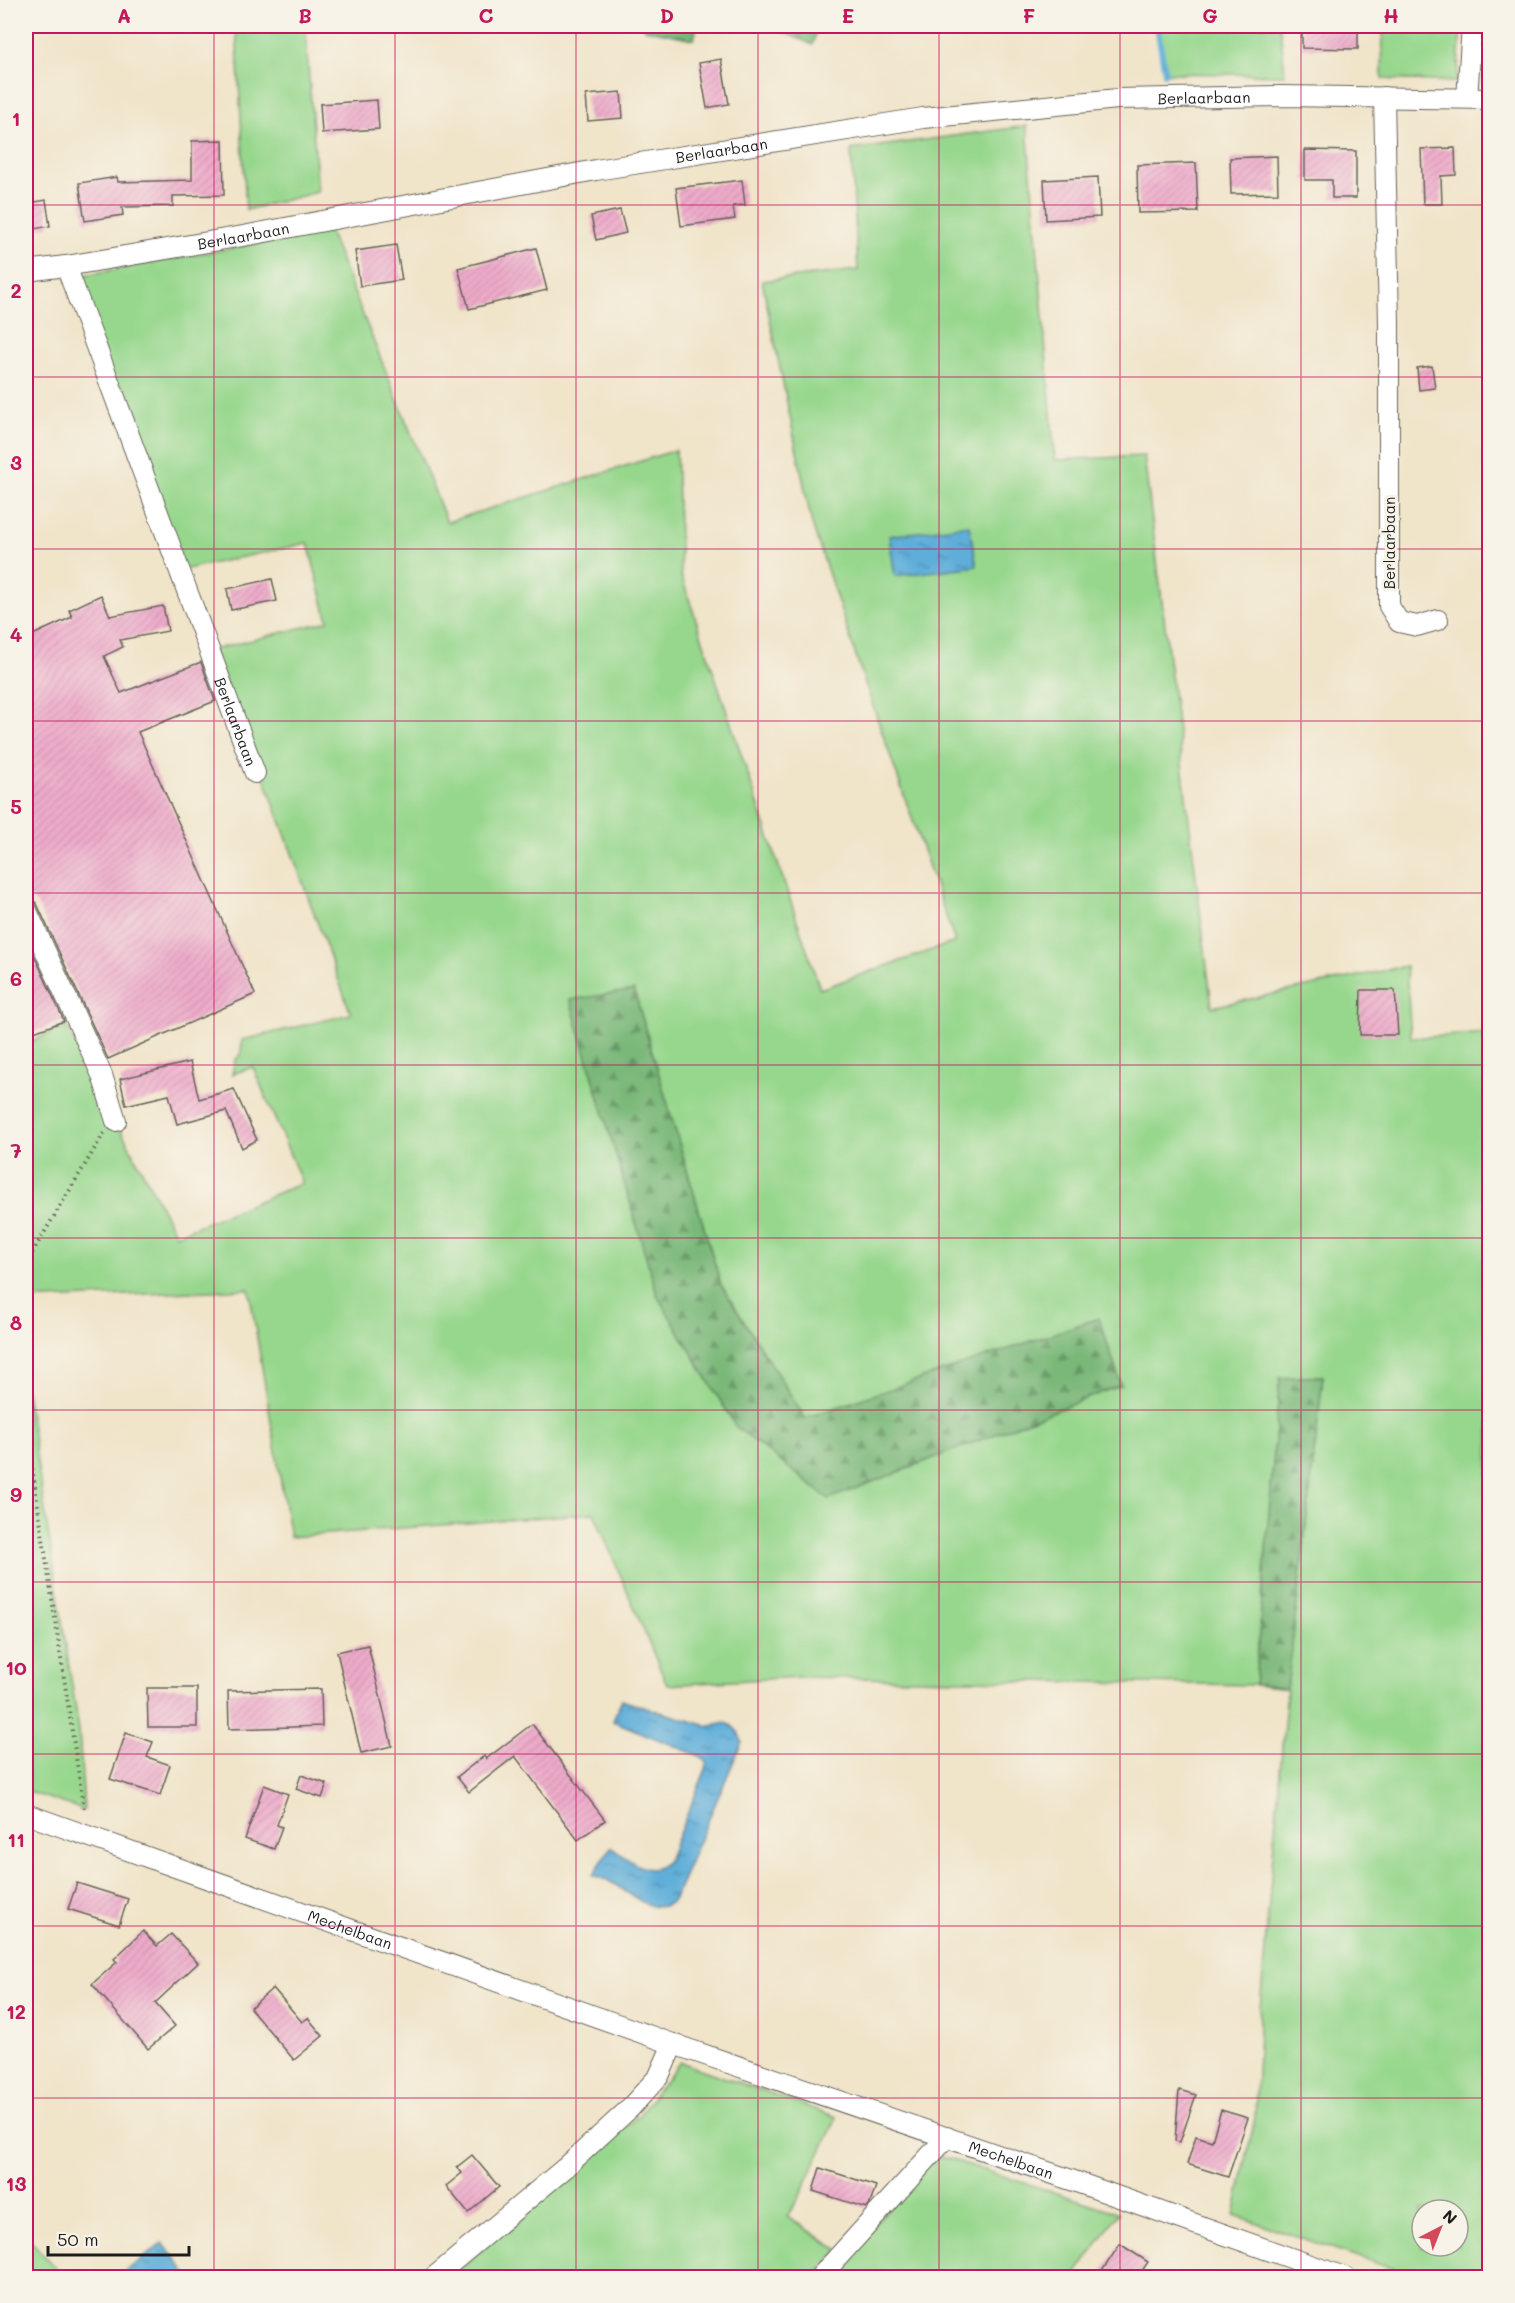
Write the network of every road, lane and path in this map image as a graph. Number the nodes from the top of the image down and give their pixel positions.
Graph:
1 (1472, 26) edge
2 (1384, 97) junction
3 (1467, 98) junction
4 (1490, 99) edge
5 (66, 266) junction
6 (26, 271) edge
7 (1438, 620) dead end
8 (255, 773) dead end
9 (26, 909) edge
10 (115, 1119) joint
11 (26, 1263) edge
12 (26, 1427) edge
13 (84, 1810) dead end
14 (26, 1814) edge
15 (673, 2044) junction
16 (947, 2137) junction
17 (433, 2277) edge
18 (819, 2277) edge
19 (1347, 2277) edge

1 - 3 street
2 - 3 street, Berlaarbaan
2 - 5 street, Berlaarbaan
2 - 7 street, Berlaarbaan
3 - 4 street, Berlaarbaan
5 - 6 street, Berlaarbaan
5 - 8 street, Berlaarbaan
9 - 10 street
10 - 11 path
12 - 13 path
14 - 15 street, Mechelbaan
15 - 16 street, Mechelbaan
15 - 17 street
16 - 18 street
16 - 19 street, Mechelbaan

